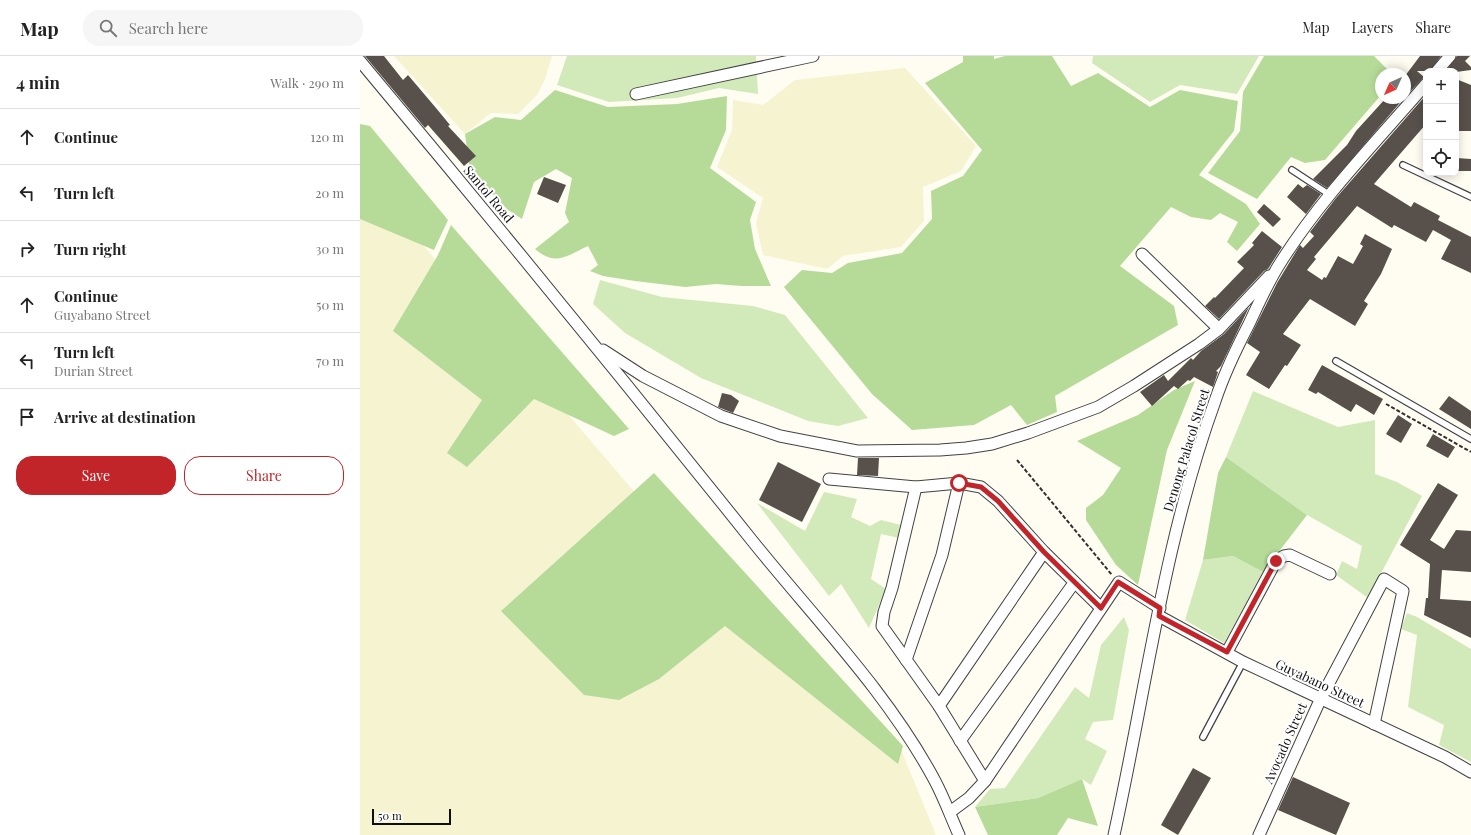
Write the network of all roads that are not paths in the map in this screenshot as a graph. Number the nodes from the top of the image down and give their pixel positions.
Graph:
1 (813, 56) edge
2 (1450, 56) edge
3 (360, 61) edge
4 (1440, 68) edge
5 (1423, 88) edge
6 (636, 94) dead end
7 (1403, 165) dead end
8 (1292, 170) dead end
9 (1331, 195) junction
10 (1471, 197) edge
11 (1142, 254) dead end
12 (1280, 264) junction
13 (1218, 329) junction
14 (595, 345) junction
15 (1336, 361) dead end
16 (1471, 439) edge
17 (829, 479) dead end
18 (959, 483) junction
19 (916, 487) junction
20 (1044, 552) junction
21 (1330, 574) dead end
22 (1074, 583) junction
23 (1101, 608) junction
24 (1159, 612) junction
25 (1227, 652) junction
26 (906, 660) junction
27 (1243, 662) junction
28 (1321, 698) junction
29 (939, 706) junction
30 (1374, 724) junction
31 (1203, 737) dead end
32 (960, 741) junction
33 (1471, 772) edge
34 (985, 781) junction
35 (950, 812) junction
36 (959, 835) edge
37 (1114, 835) edge
38 (1259, 835) edge

1 - 6 street
2 - 4 street
3 - 14 street, Santol Road
5 - 9 street, Denong Palacol Street
7 - 10 lane
8 - 9 lane
9 - 12 street, Denong Palacol Street
11 - 13 street
12 - 13 street
12 - 24 street, Denong Palacol Street
13 - 14 street
14 - 35 street, Santol Road
15 - 16 lane
17 - 19 street
18 - 19 street
18 - 20 street
18 - 26 street
19 - 26 street
20 - 22 street
20 - 29 street
21 - 25 street
22 - 23 street
22 - 32 street
23 - 24 street, Guyabano Street
23 - 34 street
24 - 25 street, Guyabano Street
24 - 37 street, Denong Palacol Street
25 - 27 street, Guyabano Street
26 - 29 street
27 - 28 street, Guyabano Street
27 - 31 lane
28 - 30 street, Guyabano Street
28 - 30 street, Avocado Street
28 - 38 street, Avocado Street
29 - 32 street
30 - 33 street, Guyabano Street
32 - 34 street
34 - 35 street
35 - 36 street, Santol Road

